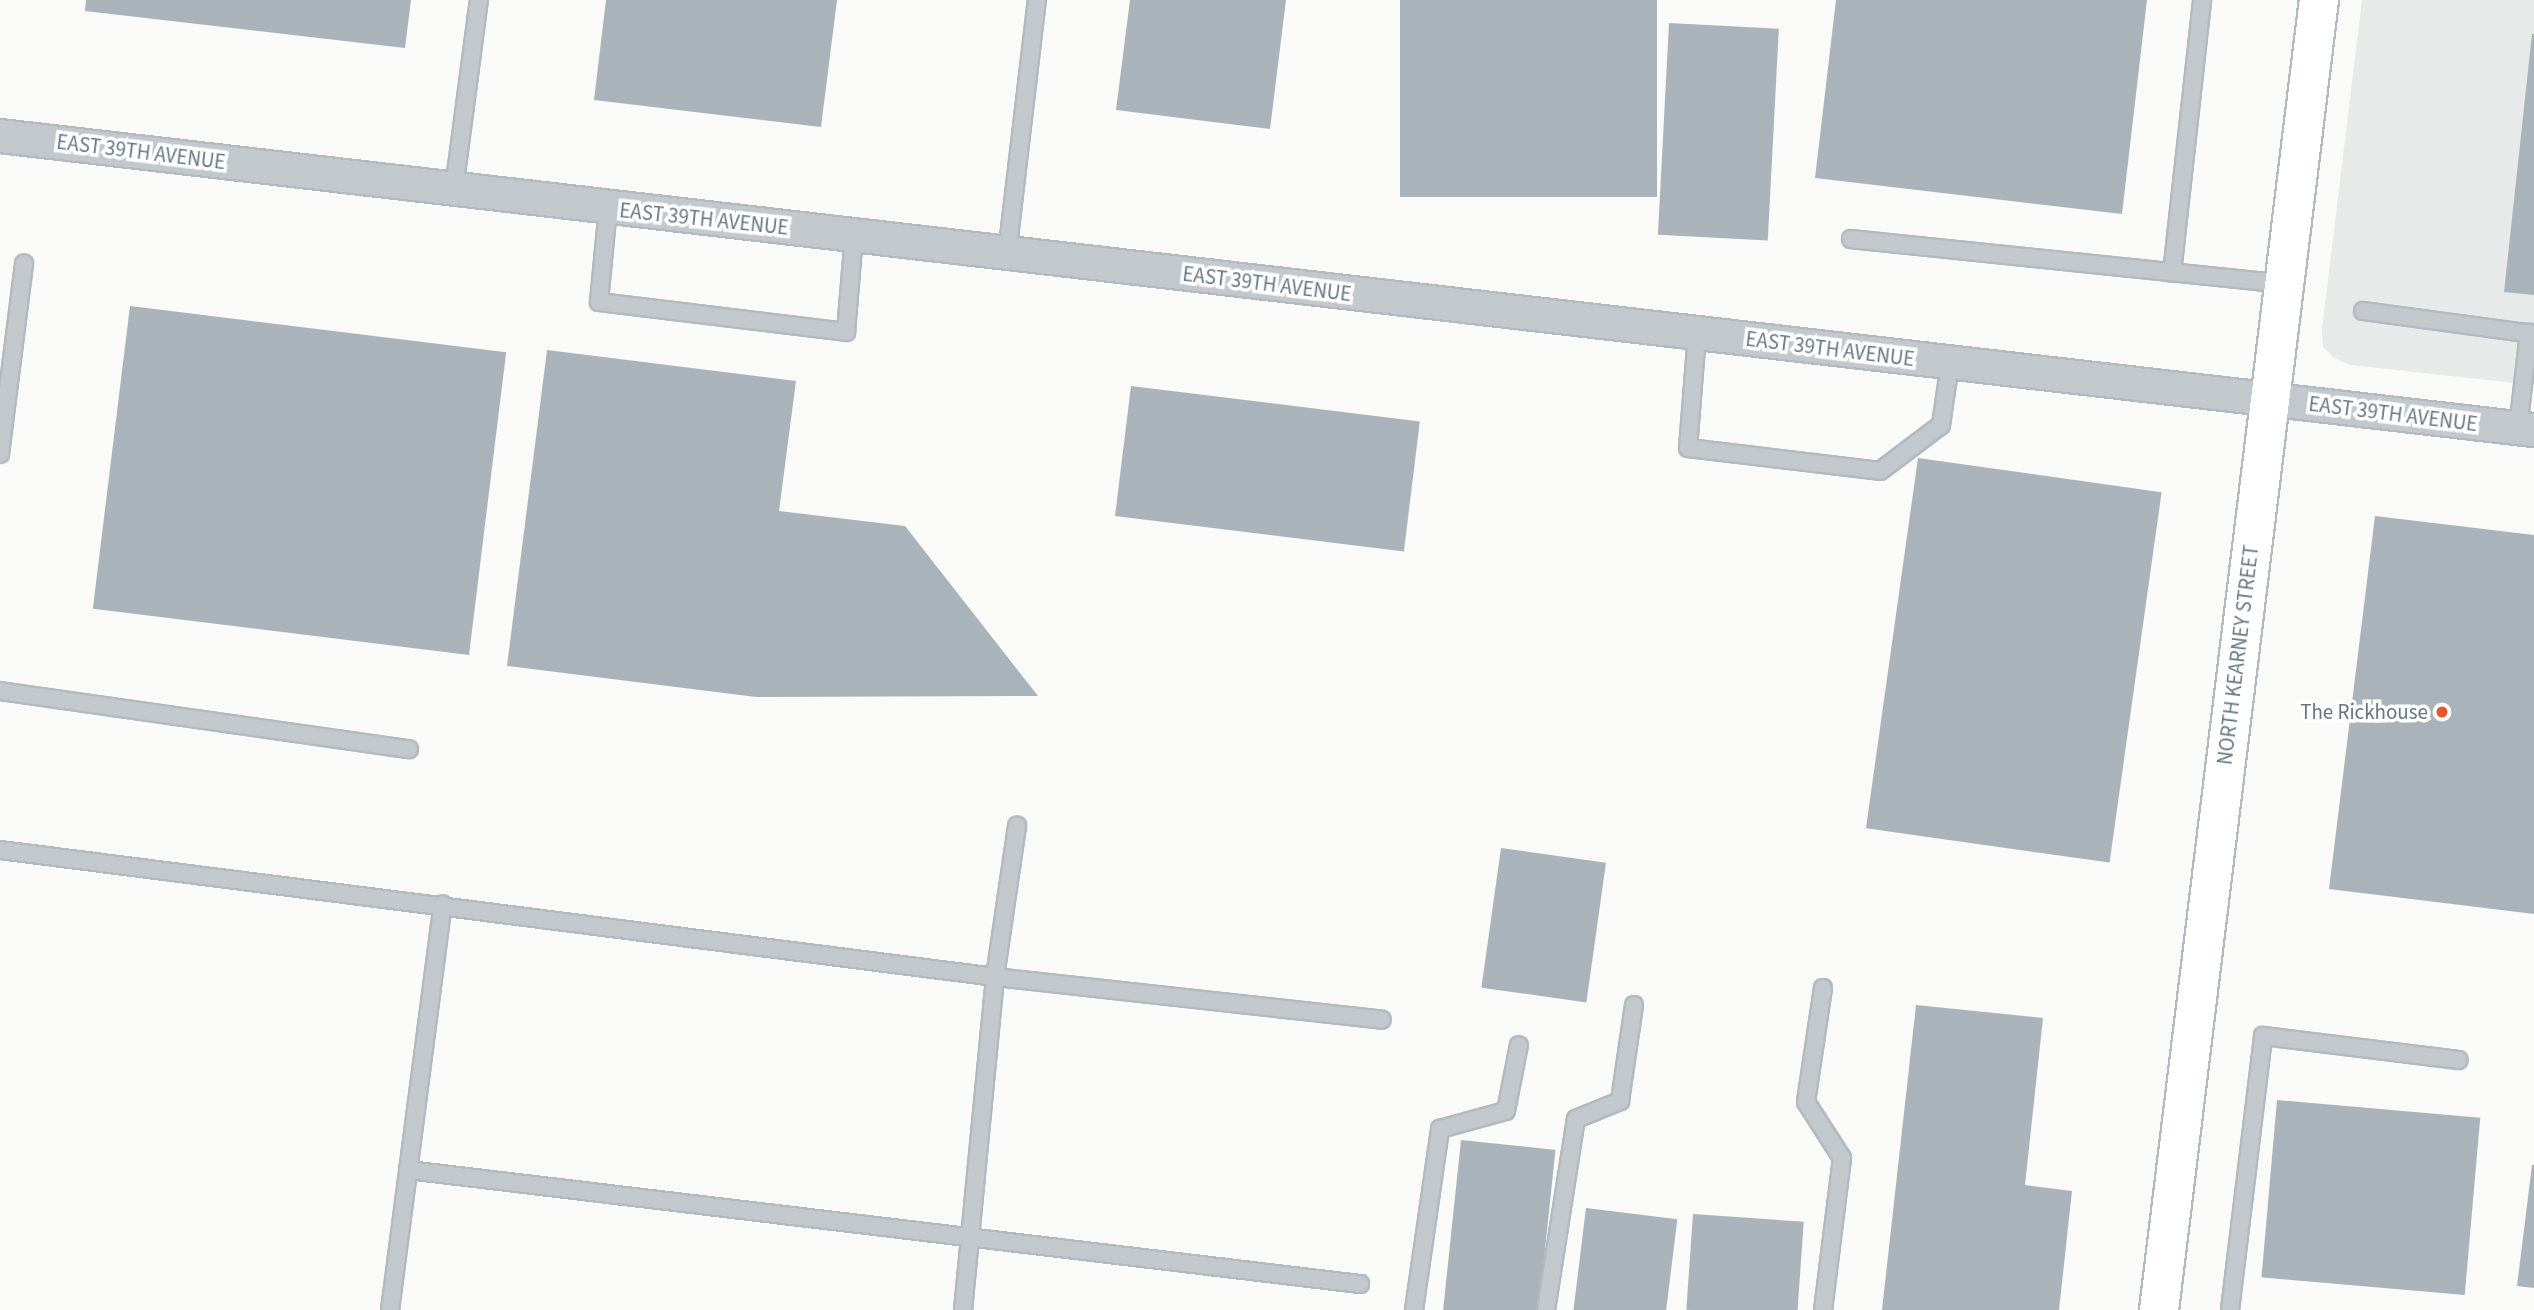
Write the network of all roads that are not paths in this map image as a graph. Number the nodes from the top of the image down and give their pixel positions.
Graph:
1 (478, 0) edge
2 (1037, 0) edge
3 (2202, 0) edge
4 (2319, 0) edge
5 (0, 136) edge
6 (454, 189) junction
7 (608, 208) junction
8 (854, 235) junction
9 (1851, 239) dead end
10 (1007, 254) junction
11 (24, 264) dead end
12 (2172, 273) junction
13 (2283, 284) junction
14 (2363, 311) dead end
15 (2531, 333) edge
16 (1697, 334) junction
17 (1950, 363) junction
18 (2269, 400) junction
19 (2526, 429) edge
20 (0, 448) edge
21 (0, 691) edge
22 (409, 749) dead end
23 (1017, 826) dead end
24 (0, 850) edge
25 (443, 904) junction
26 (995, 977) junction
27 (1823, 988) dead end
28 (1634, 1005) dead end
29 (1382, 1020) dead end
30 (1519, 1045) dead end
31 (2459, 1060) dead end
32 (408, 1170) junction
33 (969, 1237) junction
34 (1360, 1284) dead end
35 (390, 1310) edge
36 (963, 1310) edge
37 (1414, 1310) edge
38 (1546, 1310) edge
39 (1823, 1310) edge
40 (2159, 1310) edge
41 (2230, 1310) edge

1 - 6 lane
2 - 10 lane
3 - 12 lane
4 - 13 street, NORTH KEARNEY STREET
5 - 6 street, EAST 39TH AVENUE
6 - 7 street, EAST 39TH AVENUE
7 - 8 street, EAST 39TH AVENUE
7 - 8 lane
8 - 10 street, EAST 39TH AVENUE
9 - 12 lane
10 - 16 street, EAST 39TH AVENUE
11 - 20 lane
12 - 13 lane
13 - 18 street, NORTH KEARNEY STREET
14 - 15 lane
15 - 19 lane
16 - 17 street, EAST 39TH AVENUE
16 - 17 lane
17 - 18 street, EAST 39TH AVENUE
18 - 19 street, EAST 39TH AVENUE
18 - 40 street, NORTH KEARNEY STREET
21 - 22 lane
23 - 26 lane
24 - 25 lane
25 - 26 lane
25 - 32 lane
26 - 29 lane
26 - 33 lane
27 - 39 lane
28 - 38 lane
30 - 37 lane
31 - 41 lane
32 - 33 lane
32 - 35 lane
33 - 34 lane
33 - 36 lane

